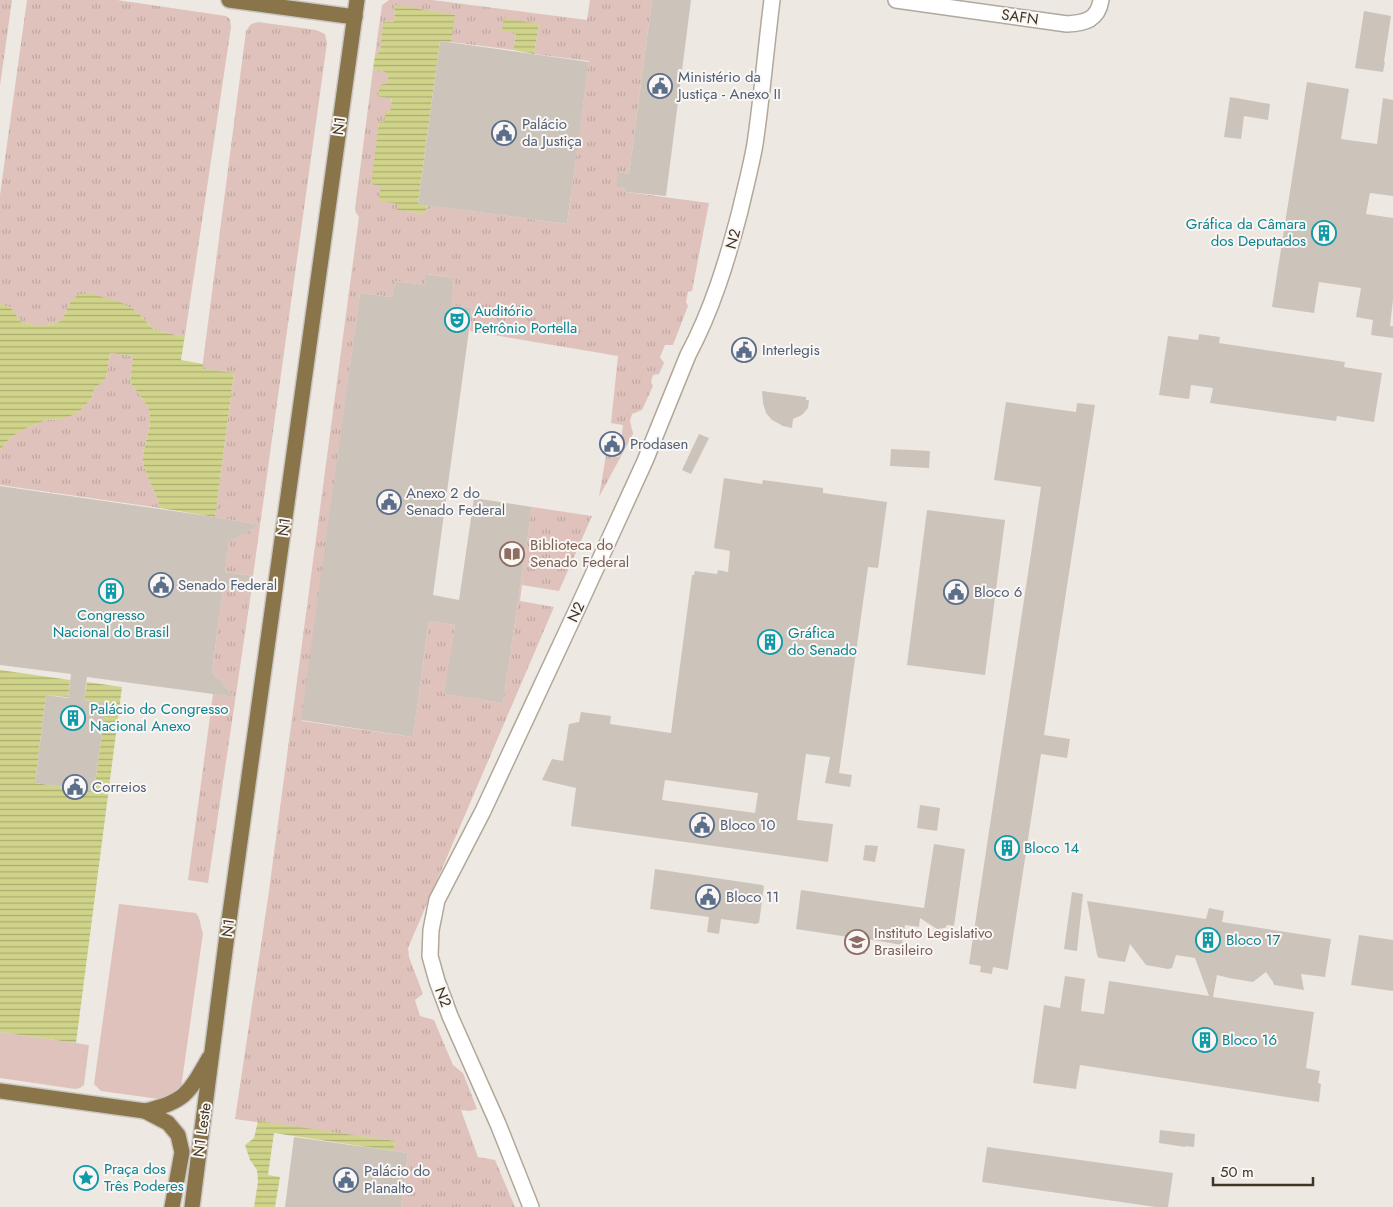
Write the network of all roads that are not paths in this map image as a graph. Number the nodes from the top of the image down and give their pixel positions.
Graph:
1 (229, 0) edge
2 (357, 0) edge
3 (772, 0) edge
4 (896, 0) edge
5 (1101, 0) edge
6 (354, 17) junction
7 (212, 1054) junction
8 (0, 1091) edge
9 (145, 1111) junction
10 (172, 1207) edge
11 (192, 1207) edge
12 (531, 1207) edge

1 - 6 highway
2 - 6 highway, N1
3 - 12 main road, N2
4 - 5 main road, SAFN
6 - 7 highway, N1
7 - 9 highway
7 - 11 highway, N1 Leste
8 - 9 highway
9 - 10 highway, N1 Leste

